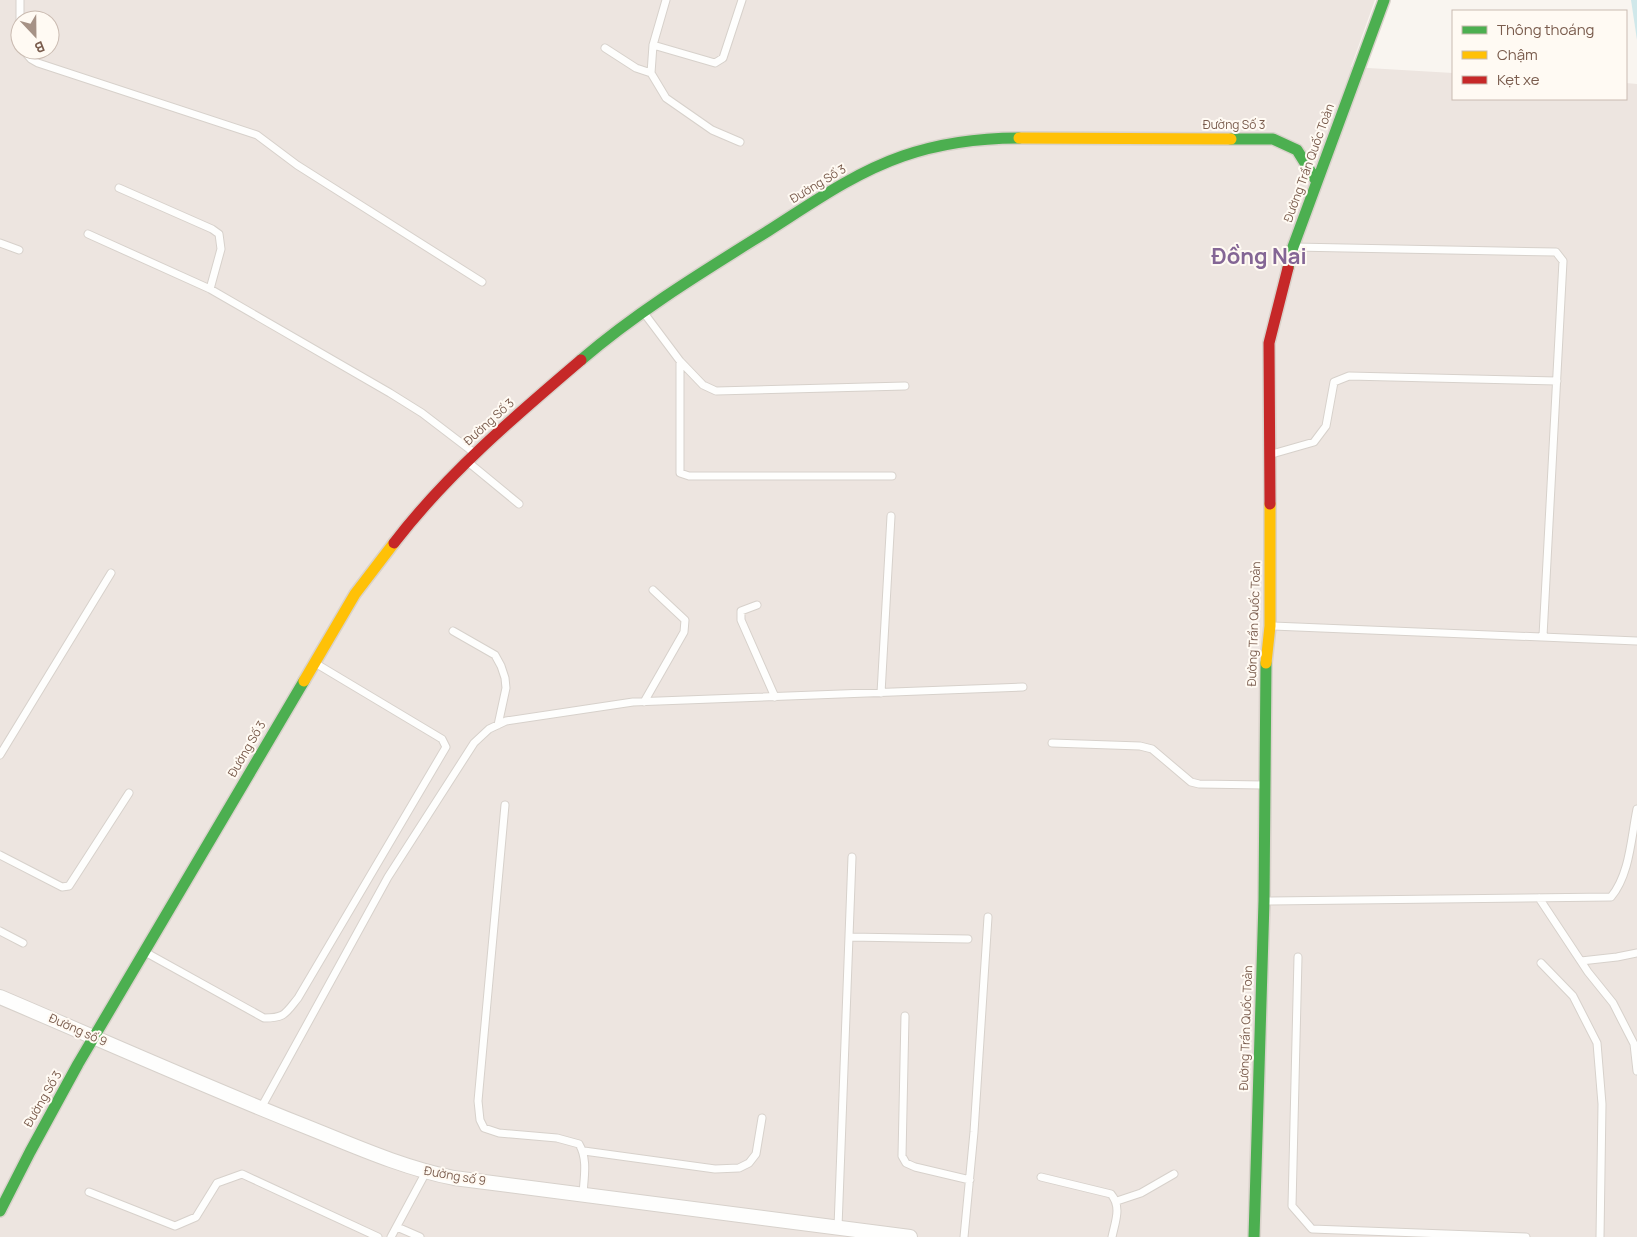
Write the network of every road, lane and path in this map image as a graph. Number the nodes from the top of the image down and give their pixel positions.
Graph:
1 (666, 0) edge
2 (742, 0) edge
3 (1384, 0) edge
4 (653, 46) junction
5 (605, 48) dead end
6 (33, 60) edge
7 (652, 72) junction
8 (740, 142) dead end
9 (1317, 182) junction
10 (119, 188) dead end
11 (88, 234) dead end
12 (0, 242) edge
13 (1293, 247) junction
14 (19, 250) dead end
15 (482, 282) dead end
16 (210, 289) junction
17 (644, 312) junction
18 (680, 361) junction
19 (1557, 381) junction
20 (905, 386) dead end
21 (1270, 455) junction
22 (471, 458) junction
23 (892, 476) dead end
24 (519, 504) dead end
25 (892, 516) dead end
26 (111, 573) dead end
27 (653, 590) dead end
28 (757, 605) dead end
29 (1270, 626) junction
30 (453, 631) dead end
31 (1543, 636) junction
32 (1637, 641) edge
33 (313, 663) junction
34 (1024, 687) dead end
35 (881, 692) junction
36 (775, 697) junction
37 (644, 702) junction
38 (498, 725) junction
39 (1052, 743) dead end
40 (0, 755) edge
41 (1264, 786) junction
42 (129, 792) dead end
43 (505, 805) dead end
44 (1637, 809) edge
45 (0, 855) edge
46 (852, 857) dead end
47 (1539, 898) junction
48 (1264, 901) junction
49 (988, 917) dead end
50 (0, 931) edge
51 (849, 937) junction
52 (968, 939) dead end
53 (23, 943) dead end
54 (145, 952) junction
55 (1637, 953) edge
56 (1298, 957) dead end
57 (1581, 961) junction
58 (1541, 963) dead end
59 (0, 997) edge
60 (905, 1016) dead end
61 (93, 1037) junction
62 (1635, 1046) edge
63 (1637, 1071) edge
64 (261, 1108) junction
65 (762, 1118) dead end
66 (584, 1152) junction
67 (426, 1172) junction
68 (1174, 1174) dead end
69 (1041, 1177) dead end
70 (970, 1180) junction
71 (89, 1192) dead end
72 (583, 1194) junction
73 (1117, 1201) junction
74 (0, 1211) edge
75 (397, 1227) junction
76 (838, 1227) junction
77 (888, 1236) edge
78 (378, 1237) edge
79 (391, 1237) edge
80 (420, 1237) edge
81 (910, 1237) edge
82 (964, 1237) edge
83 (1112, 1237) edge
84 (1254, 1237) edge
85 (1526, 1237) edge
86 (1600, 1237) edge

1 - 4 lane
2 - 4 lane
3 - 9 street, Đường Trần Quốc Toản
4 - 7 lane
5 - 7 lane
6 - 15 lane
7 - 8 lane
9 - 13 street, Đường Trần Quốc Toản
9 - 17 street, Đường Số 3
10 - 16 lane
11 - 16 lane
12 - 14 lane
13 - 19 lane
13 - 21 street, Đường Trần Quốc Toản
16 - 22 lane
17 - 18 lane
17 - 22 street, Đường Số 3
18 - 20 lane
18 - 23 lane
19 - 21 lane
19 - 31 lane
21 - 29 street, Đường Trần Quốc Toản
22 - 24 lane
22 - 33 street, Đường Số 3
25 - 35 lane
26 - 40 lane
27 - 37 lane
28 - 36 lane
29 - 31 lane
29 - 41 street, Đường Trần Quốc Toản
30 - 38 lane
31 - 32 lane
33 - 54 street, Đường Số 3
33 - 54 lane
34 - 35 lane
35 - 36 lane
36 - 37 lane
37 - 38 lane
38 - 64 lane
39 - 41 lane
41 - 48 street, Đường Trần Quốc Toản
42 - 45 lane
43 - 66 lane
44 - 47 lane
46 - 51 lane
47 - 48 lane
47 - 57 lane
48 - 84 street, Đường Trần Quốc Toản
49 - 70 lane
50 - 53 lane
51 - 52 lane
51 - 76 lane
54 - 61 street, Đường Số 3
55 - 57 lane
56 - 85 lane
57 - 62 lane
58 - 86 lane
59 - 61 street, Đường số 9
60 - 70 lane
61 - 64 street, Đường số 9
61 - 74 street, Đường Số 3
62 - 63 lane
64 - 67 street, Đường số 9
65 - 66 lane
66 - 72 lane
67 - 72 street, Đường số 9
67 - 75 lane
68 - 73 lane
69 - 73 lane
70 - 82 lane
71 - 78 lane
72 - 76 street, Đường số 9
73 - 83 lane
75 - 79 lane
75 - 80 lane
76 - 77 street, Đường số 9
77 - 81 street, Đường số 9

